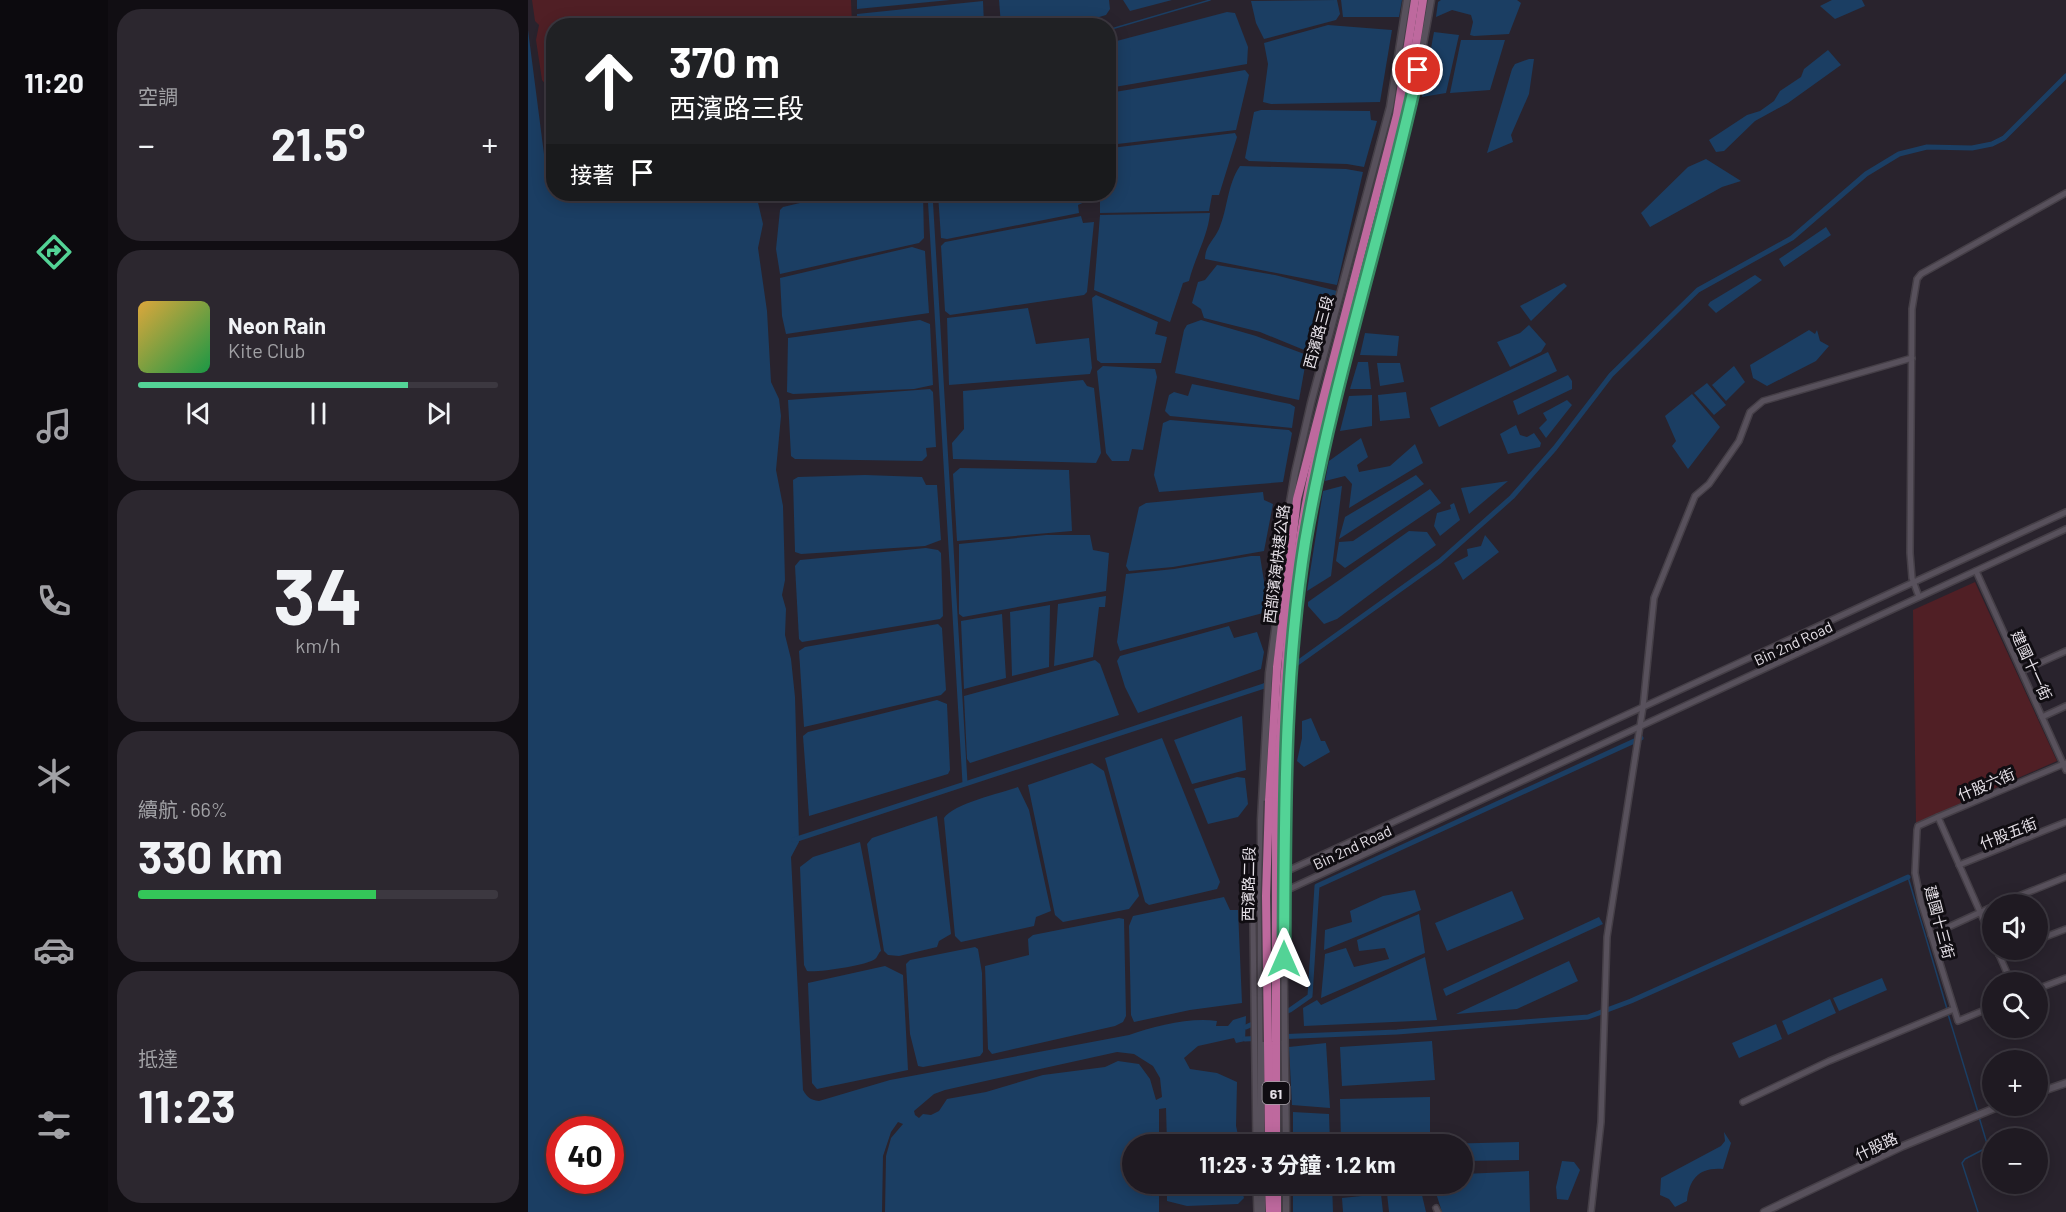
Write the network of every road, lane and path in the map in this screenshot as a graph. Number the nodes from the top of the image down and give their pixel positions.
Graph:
1 (1407, 0) edge
2 (1415, 0) edge
3 (1423, 0) edge
4 (1431, 0) edge
5 (2066, 193) edge
6 (1912, 358) junction
7 (1298, 499) junction
8 (2066, 512) edge
9 (2066, 529) edge
10 (1976, 571) junction
11 (1282, 573) junction
12 (1913, 582) junction
13 (1919, 597) junction
14 (2066, 651) edge
15 (1284, 663) junction
16 (2022, 671) junction
17 (1279, 690) junction
18 (1643, 706) junction
19 (2066, 706) edge
20 (2042, 717) junction
21 (1640, 727) junction
22 (2065, 766) edge
23 (1938, 817) junction
24 (2066, 822) edge
25 (1918, 826) joint
26 (1959, 865) junction
27 (1285, 872) junction
28 (2066, 877) edge
29 (1285, 891) junction
30 (1260, 892) junction
31 (2024, 894) edge
32 (1981, 912) joint
33 (2066, 929) edge
34 (1931, 935) junction
35 (2048, 936) edge
36 (2066, 978) edge
37 (2048, 985) edge
38 (1954, 1009) junction
39 (1982, 1011) edge
40 (1269, 1042) junction
41 (2066, 1083) edge
42 (2048, 1089) edge
43 (1743, 1102) dead end
44 (1982, 1113) edge
45 (1257, 1134) edge
46 (1262, 1134) edge
47 (1269, 1134) edge
48 (1275, 1134) edge
49 (1284, 1134) edge
50 (1256, 1194) edge
51 (1262, 1194) edge
52 (1269, 1194) edge
53 (1277, 1194) edge
54 (1286, 1194) edge
55 (1257, 1212) edge
56 (1262, 1212) edge
57 (1270, 1212) edge
58 (1277, 1212) edge
59 (1286, 1212) edge
60 (1591, 1212) edge
61 (1764, 1212) edge

1 - 11 street, 西濱路三段
2 - 7 highway, 西部濱海快速公路 / 61
3 - 15 highway, 西部濱海快速公路
4 - 15 street
5 - 6 street
6 - 12 street
6 - 18 street
7 - 11 highway
7 - 15 highway, 西部濱海快速公路 / 61
8 - 12 street, Bin 2nd Road
9 - 10 street, Bin 2nd Road
10 - 13 street, Bin 2nd Road
10 - 16 street, 建國十一街
11 - 17 street, 西濱路三段
12 - 13 street
12 - 18 street, Bin 2nd Road
13 - 21 street, Bin 2nd Road
14 - 16 street
15 - 17 highway, 西部濱海快速公路 / 61
16 - 20 street, 建國十一街
17 - 27 street, 西濱路二段
17 - 30 street, 西濱路二段
17 - 40 highway, 西部濱海快速公路 / 61, bridge
18 - 21 street
18 - 27 street, Bin 2nd Road
19 - 20 street
20 - 22 street, 建國十一街
21 - 29 street, Bin 2nd Road
21 - 60 street
22 - 23 street, 什股六街
23 - 25 street, 什股六街
23 - 26 street
24 - 26 street, 什股五街
25 - 34 street, 建國十三街
26 - 32 street
27 - 29 street, 西濱路二段
27 - 30 street, Bin 2nd Road
28 - 31 street
29 - 30 street, Bin 2nd Road
29 - 40 street, 西濱路二段
30 - 40 street, 西濱路二段
32 - 34 street
33 - 35 street
34 - 38 street, 建國十三街
36 - 37 street
38 - 39 street, 建國十三街
38 - 43 street
40 - 45 street
40 - 46 street, 西濱路二段
40 - 47 highway, 西部濱海快速公路 / 61
40 - 48 highway, 西部濱海快速公路 / 61
40 - 49 street, 西濱路二段
41 - 42 street
44 - 61 street, 什股路
50 - 55 street
51 - 56 street
52 - 57 highway
53 - 58 highway
54 - 59 street

